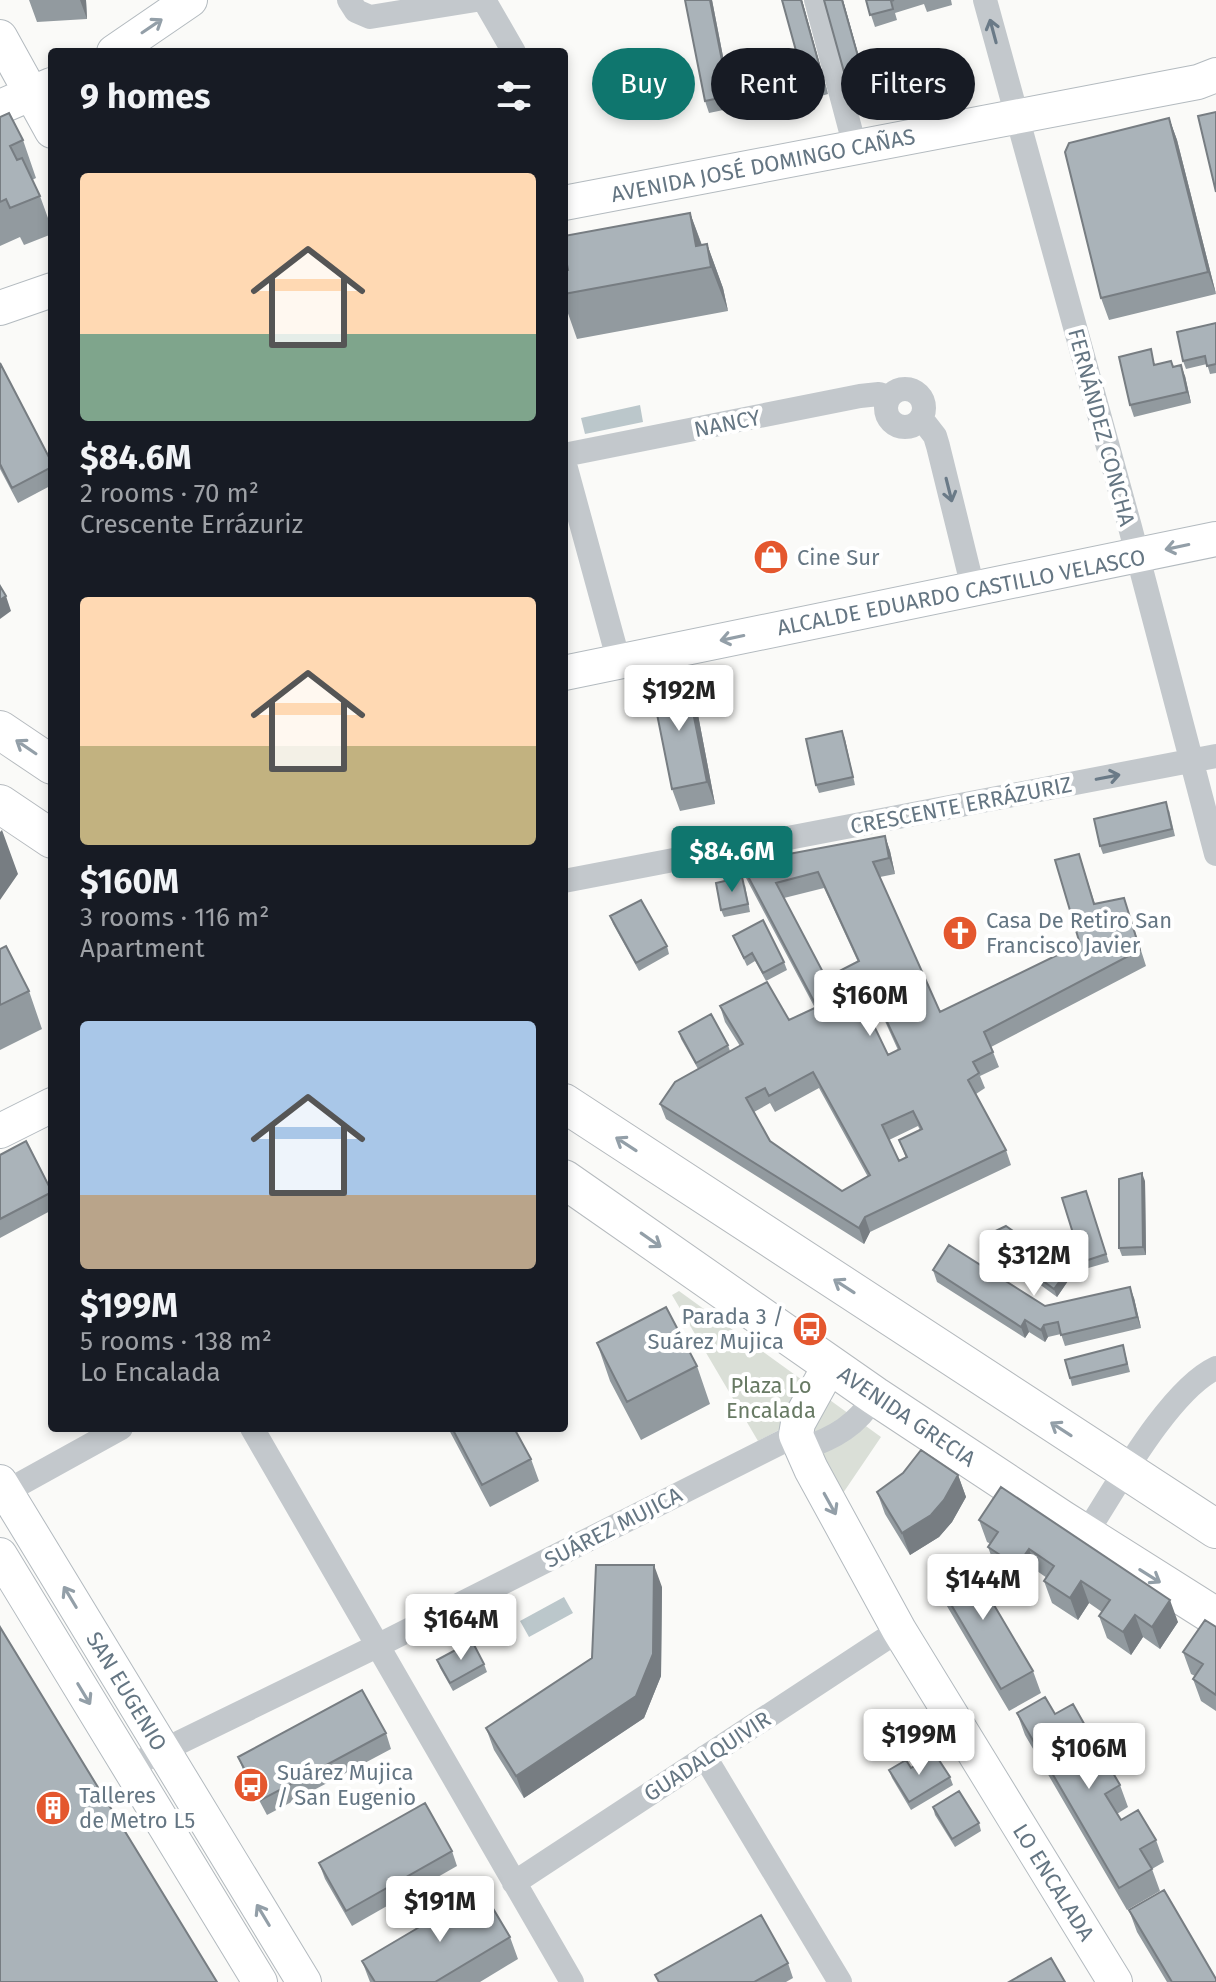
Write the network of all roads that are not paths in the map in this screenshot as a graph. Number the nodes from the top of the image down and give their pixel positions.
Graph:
1 (190, 0) edge
2 (349, 0) edge
3 (476, 0) edge
4 (484, 0) edge
5 (816, 0) edge
6 (985, 0) edge
7 (0, 37) edge
8 (120, 48) edge
9 (512, 48) edge
10 (1210, 80) edge
11 (42, 89) edge
12 (0, 107) edge
13 (48, 114) edge
14 (1017, 116) junction
15 (855, 147) junction
16 (568, 202) edge
17 (48, 291) edge
18 (0, 309) edge
19 (48, 309) edge
20 (568, 457) edge
21 (568, 473) edge
22 (1216, 539) edge
23 (1137, 556) junction
24 (973, 588) junction
25 (619, 662) junction
26 (568, 672) edge
27 (0, 730) edge
28 (1216, 756) edge
29 (1191, 760) junction
30 (48, 762) edge
31 (0, 804) edge
32 (48, 836) edge
33 (1216, 854) edge
34 (568, 880) edge
35 (568, 1106) edge
36 (48, 1107) edge
37 (0, 1131) edge
38 (568, 1184) edge
39 (830, 1365) junction
40 (1216, 1368) edge
41 (875, 1396) junction
42 (113, 1432) edge
43 (254, 1432) edge
44 (799, 1442) junction
45 (1126, 1472) junction
46 (2, 1489) edge
47 (1216, 1529) edge
48 (1085, 1535) junction
49 (0, 1555) edge
50 (1216, 1617) edge
51 (899, 1630) junction
52 (377, 1646) junction
53 (163, 1750) junction
54 (705, 1757) junction
55 (129, 1767) junction
56 (514, 1883) junction
57 (285, 1951) junction
58 (256, 1976) edge
59 (304, 1982) edge
60 (572, 1982) edge
61 (840, 1982) edge
62 (1115, 1982) edge

8 -> 1 main road
2 - 3 street
4 - 9 street
5 - 15 street
14 -> 6 street, FERNÁNDEZ CONCHA
7 - 11 main road
10 - 14 main road, AVENIDA JOSÉ DOMINGO CAÑAS
11 - 12 main road
11 - 13 main road
14 - 15 main road, AVENIDA JOSÉ DOMINGO CAÑAS
14 - 23 street, FERNÁNDEZ CONCHA
15 - 16 main road, AVENIDA JOSÉ DOMINGO CAÑAS
17 - 18 main road
18 - 19 main road
20 -> 24 street, NANCY
21 - 25 street
22 -> 23 main road, ALCALDE EDUARDO CASTILLO VELASCO
23 - 24 main road, ALCALDE EDUARDO CASTILLO VELASCO
23 - 29 street, FERNÁNDEZ CONCHA
24 -> 25 main road, ALCALDE EDUARDO CASTILLO VELASCO
25 - 26 main road, ALCALDE EDUARDO CASTILLO VELASCO
30 -> 27 main road
28 - 29 street, CRESCENTE ERRÁZURIZ
29 - 33 street, FERNÁNDEZ CONCHA
34 -> 29 street, CRESCENTE ERRÁZURIZ
31 - 32 main road
45 -> 35 main road
36 - 37 main road
38 -> 39 main road, AVENIDA GRECIA
39 - 41 main road, AVENIDA GRECIA
39 - 44 main road
40 - 45 street
41 - 44 street
41 - 48 main road, AVENIDA GRECIA
42 - 46 street
43 - 52 street
44 -> 51 main road, LO ENCALADA
44 - 52 street, SUÁREZ MUJICA
45 - 47 main road
45 - 48 street
53 -> 46 main road, SAN EUGENIO
48 -> 50 main road, AVENIDA GRECIA
49 -> 55 main road, SAN EUGENIO
51 - 54 street, GUADALQUIVIR
51 - 62 main road, LO ENCALADA
52 - 53 street, SUÁREZ MUJICA
52 - 56 street
53 - 55 street, SUÁREZ MUJICA
57 -> 53 main road, SAN EUGENIO
54 - 56 street, GUADALQUIVIR
54 - 61 street
55 - 58 main road, SAN EUGENIO
56 - 60 street
57 - 58 main road
57 - 59 main road, SAN EUGENIO

